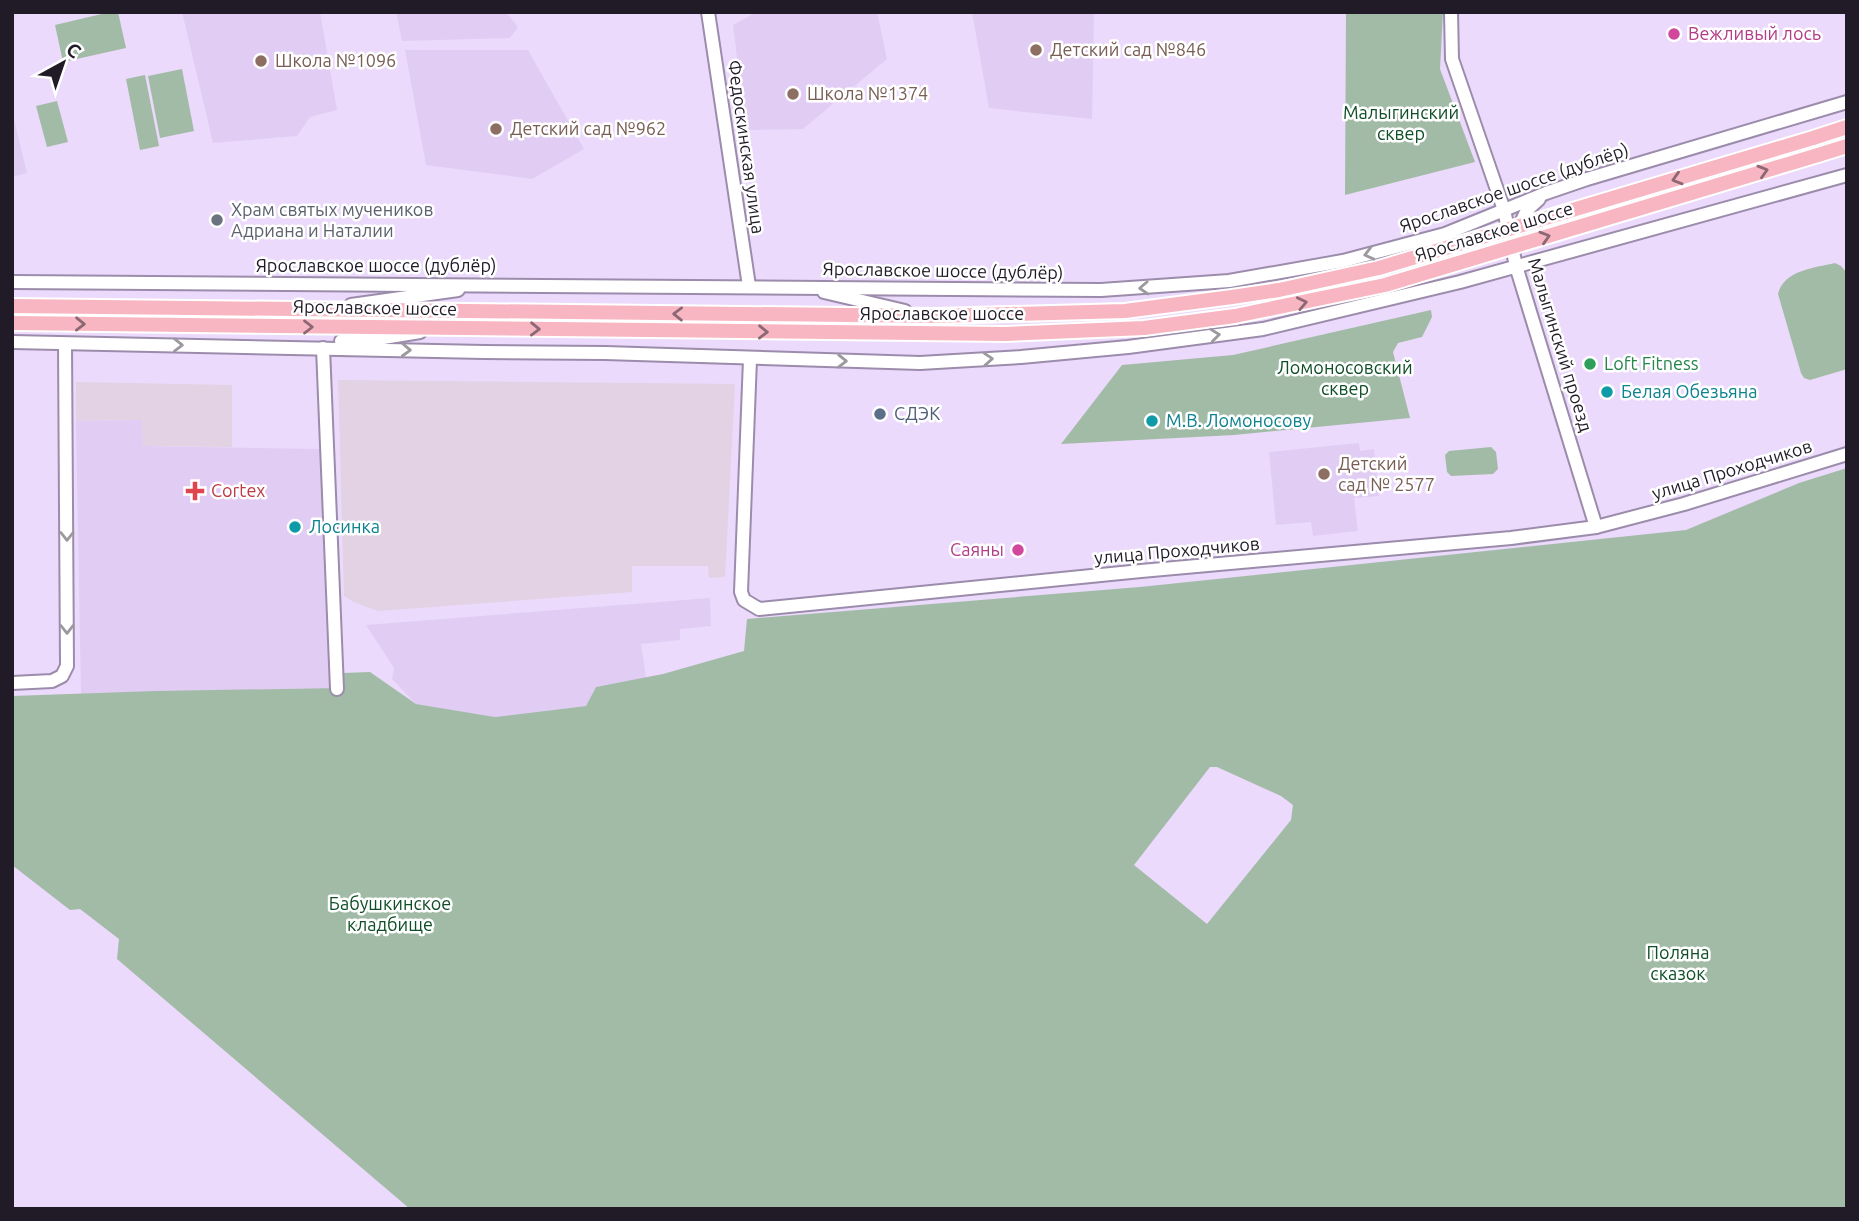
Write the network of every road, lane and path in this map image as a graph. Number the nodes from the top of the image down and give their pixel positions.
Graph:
1 (709, 12) edge
2 (1451, 12) edge
3 (1847, 102) edge
4 (1847, 127) edge
5 (1847, 146) edge
6 (1847, 175) edge
7 (1546, 193) junction
8 (1504, 211) junction
9 (1445, 234) junction
10 (1515, 260) junction
11 (12, 282) edge
12 (1460, 282) junction
13 (486, 284) junction
14 (749, 286) junction
15 (806, 287) junction
16 (12, 306) edge
17 (319, 310) junction
18 (936, 316) junction
19 (12, 323) edge
20 (441, 328) junction
21 (12, 342) edge
22 (65, 344) junction
23 (295, 347) junction
24 (323, 348) junction
25 (750, 359) junction
26 (1847, 454) edge
27 (1596, 527) junction
28 (12, 683) edge
29 (337, 689) dead end

1 - 14 street, Федоскинская улица
2 - 8 street, Малыгинский проезд
3 - 7 street, Ярославское шоссе (дублёр)
4 -> 18 main road, Ярославское шоссе, bridge
20 -> 5 main road, Ярославское шоссе, bridge
6 - 10 street
7 - 8 street, Ярославское шоссе (дублёр)
7 - 10 street
8 - 9 street, Ярославское шоссе (дублёр)
8 - 10 street, Малыгинский проезд
9 - 12 street
9 -> 15 street, Ярославское шоссе (дублёр)
10 - 12 street
10 - 27 street, Малыгинский проезд
11 - 13 street, Ярославское шоссе (дублёр)
25 -> 12 street
13 - 14 street, Ярославское шоссе (дублёр)
13 - 17 street
14 - 15 street, Ярославское шоссе (дублёр)
15 - 18 street
16 - 17 main road, Ярославское шоссе
18 -> 17 main road, Ярославское шоссе
19 -> 20 main road, Ярославское шоссе
20 - 23 street
21 - 22 street
22 -> 23 street
22 -> 28 street
23 - 24 street
24 -> 25 street
24 - 29 street
25 - 27 street, улица Проходчиков
26 - 27 street, улица Проходчиков

